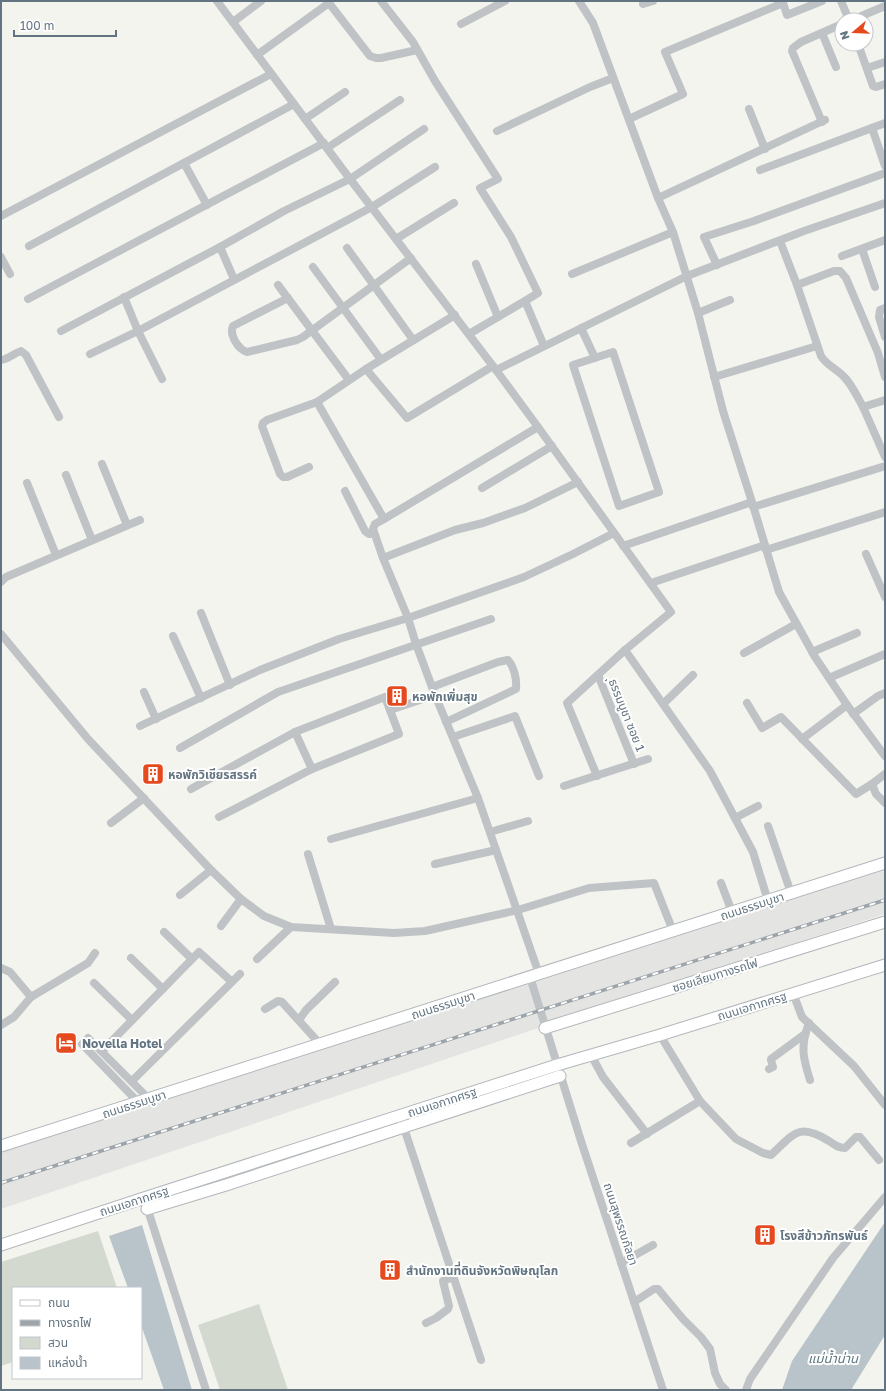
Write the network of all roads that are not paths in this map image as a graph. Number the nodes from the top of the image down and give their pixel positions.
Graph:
1 (261, 1) edge
2 (381, 1) edge
3 (505, 1) edge
4 (579, 1) edge
5 (653, 1) edge
6 (822, 1) edge
7 (841, 1) edge
8 (220, 2) edge
9 (643, 4) dead end
10 (885, 6) edge
11 (846, 12) edge
12 (871, 12) edge
13 (233, 22) junction
14 (461, 24) dead end
15 (834, 28) edge
16 (822, 33) junction
17 (417, 50) junction
18 (861, 52) edge
19 (257, 55) junction
20 (885, 62) edge
21 (836, 67) dead end
22 (867, 68) junction
23 (271, 74) junction
24 (613, 78) junction
25 (885, 84) edge
26 (345, 92) dead end
27 (400, 100) dead end
28 (294, 104) junction
29 (749, 109) dead end
30 (305, 119) junction
31 (629, 119) junction
32 (885, 123) edge
33 (872, 128) junction
34 (424, 130) dead end
35 (497, 131) dead end
36 (326, 146) junction
37 (764, 149) junction
38 (184, 163) junction
39 (885, 166) edge
40 (435, 167) dead end
41 (760, 170) dead end
42 (885, 172) edge
43 (350, 179) junction
44 (658, 198) junction
45 (454, 203) dead end
46 (885, 203) edge
47 (207, 205) junction
48 (372, 207) junction
49 (1, 216) edge
50 (673, 232) junction
51 (396, 239) junction
52 (885, 240) edge
53 (780, 241) junction
54 (29, 246) dead end
55 (220, 247) junction
56 (347, 248) dead end
57 (862, 249) junction
58 (842, 256) dead end
59 (1, 257) edge
60 (411, 258) junction
61 (476, 264) dead end
62 (716, 265) junction
63 (313, 267) dead end
64 (10, 274) dead end
65 (572, 274) dead end
66 (687, 276) junction
67 (234, 279) junction
68 (278, 285) dead end
69 (374, 285) junction
70 (797, 285) junction
71 (876, 287) dead end
72 (124, 297) junction
73 (288, 298) junction
74 (28, 299) dead end
75 (730, 300) dead end
76 (525, 301) junction
77 (343, 308) junction
78 (885, 308) edge
79 (698, 312) junction
80 (455, 315) junction
81 (498, 317) junction
82 (581, 328) junction
83 (312, 330) junction
84 (61, 331) dead end
85 (138, 331) junction
86 (469, 334) junction
87 (885, 337) edge
88 (411, 338) dead end
89 (544, 346) junction
90 (817, 346) junction
91 (881, 352) edge
92 (90, 354) dead end
93 (378, 357) dead end
94 (595, 358) junction
95 (1, 360) edge
96 (495, 368) junction
97 (366, 369) junction
98 (346, 376) dead end
99 (714, 377) junction
100 (885, 377) edge
101 (162, 379) dead end
102 (885, 400) edge
103 (317, 402) junction
104 (863, 407) junction
105 (59, 417) dead end
106 (538, 428) junction
107 (552, 446) junction
108 (885, 456) edge
109 (102, 464) dead end
110 (885, 466) edge
111 (309, 467) dead end
112 (66, 475) dead end
113 (27, 482) dead end
114 (578, 482) junction
115 (482, 488) dead end
116 (346, 491) dead end
117 (753, 505) junction
118 (885, 512) edge
119 (384, 518) junction
120 (140, 520) dead end
121 (127, 525) junction
122 (374, 533) junction
123 (614, 533) junction
124 (92, 540) junction
125 (623, 546) junction
126 (765, 548) junction
127 (866, 554) dead end
128 (56, 555) junction
129 (383, 558) junction
130 (1, 582) edge
131 (651, 584) junction
132 (883, 586) edge
133 (885, 597) edge
134 (201, 613) dead end
135 (408, 618) junction
136 (491, 619) dead end
137 (796, 624) junction
138 (857, 633) dead end
139 (1, 634) edge
140 (173, 636) dead end
141 (416, 644) junction
142 (625, 650) junction
143 (812, 652) junction
144 (744, 653) dead end
145 (885, 654) edge
146 (598, 675) junction
147 (693, 676) dead end
148 (829, 678) junction
149 (230, 685) junction
150 (433, 691) junction
151 (144, 692) dead end
152 (885, 693) edge
153 (201, 698) junction
154 (747, 703) dead end
155 (663, 704) junction
156 (847, 705) junction
157 (390, 710) junction
158 (853, 714) junction
159 (156, 719) junction
160 (446, 722) junction
161 (140, 726) dead end
162 (296, 732) junction
163 (453, 737) junction
164 (802, 739) junction
165 (180, 748) dead end
166 (885, 756) edge
167 (648, 759) dead end
168 (634, 764) junction
169 (312, 769) junction
170 (885, 774) edge
171 (539, 776) dead end
172 (597, 776) junction
173 (872, 784) junction
174 (564, 786) dead end
175 (191, 789) dead end
176 (144, 798) junction
177 (478, 798) junction
178 (885, 803) edge
179 (758, 806) dead end
180 (219, 817) dead end
181 (735, 818) junction
182 (528, 821) dead end
183 (111, 823) dead end
184 (768, 826) dead end
185 (490, 832) junction
186 (331, 839) dead end
187 (496, 850) junction
188 (308, 854) dead end
189 (885, 863) edge
190 (435, 864) dead end
191 (211, 870) junction
192 (721, 883) dead end
193 (791, 893) junction
194 (180, 895) dead end
195 (241, 899) junction
196 (768, 901) junction
197 (518, 910) junction
198 (732, 912) junction
199 (885, 922) edge
200 (221, 926) dead end
201 (291, 927) junction
202 (331, 929) junction
203 (673, 931) junction
204 (164, 932) dead end
205 (95, 953) dead end
206 (131, 958) dead end
207 (192, 959) junction
208 (257, 959) dead end
209 (885, 964) edge
210 (1, 968) edge
211 (240, 974) dead end
212 (534, 976) junction
213 (231, 981) junction
214 (335, 982) dead end
215 (94, 983) dead end
216 (163, 989) junction
217 (793, 994) junction
218 (31, 997) junction
219 (265, 1009) dead end
220 (132, 1020) junction
221 (299, 1020) junction
222 (809, 1023) junction
223 (1, 1025) edge
224 (545, 1028) junction
225 (805, 1034) junction
226 (660, 1035) junction
227 (320, 1044) junction
228 (102, 1051) junction
229 (591, 1055) junction
230 (557, 1065) junction
231 (770, 1069) dead end
232 (560, 1076) junction
233 (810, 1080) dead end
234 (132, 1081) junction
235 (149, 1099) junction
236 (700, 1101) junction
237 (138, 1102) junction
238 (885, 1105) edge
239 (400, 1116) junction
240 (403, 1127) junction
241 (647, 1134) junction
242 (631, 1143) dead end
243 (1, 1146) edge
244 (879, 1160) dead end
245 (885, 1197) edge
246 (144, 1198) junction
247 (148, 1209) junction
248 (1, 1245) edge
249 (653, 1245) dead end
250 (621, 1263) junction
251 (453, 1277) junction
252 (634, 1302) junction
253 (426, 1323) dead end
254 (481, 1360) dead end
255 (206, 1390) edge
256 (663, 1390) edge
257 (726, 1390) edge
258 (746, 1390) edge

1 - 13 street
2 - 17 street
3 - 14 street
4 - 24 street
5 - 9 street
6 - 31 street
7 - 11 street
8 - 13 street
10 - 12 street
13 - 19 street
15 - 16 street
16 - 21 street
16 - 37 street
17 - 19 street
17 - 76 street
18 - 22 street
19 - 23 street
20 - 22 street
22 - 25 street
23 - 28 street
23 - 49 street
24 - 31 street
24 - 35 street
26 - 30 street
27 - 36 street
28 - 30 street
28 - 38 street
29 - 37 street
30 - 36 street
31 - 44 street
32 - 33 street
33 - 39 street
33 - 41 street
34 - 43 street
36 - 43 street
36 - 47 street
37 - 44 street
38 - 47 street
38 - 54 street
40 - 48 street
42 - 62 street
43 - 48 street
43 - 55 street
44 - 50 street
45 - 51 street
46 - 53 street
47 - 74 street
48 - 51 street
48 - 67 street
50 - 65 street
50 - 66 street
51 - 60 street
52 - 57 street
53 - 62 street
53 - 70 street
55 - 67 street
55 - 72 street
56 - 69 street
57 - 58 street
57 - 71 street
59 - 64 street
60 - 69 street
60 - 80 street
61 - 81 street
62 - 66 street
63 - 77 street
66 - 79 street
66 - 82 street
67 - 85 street
68 - 73 street
69 - 77 street
69 - 88 street
70 - 90 street
70 - 91 street
72 - 84 street
72 - 85 street
73 - 83 street
73 - 83 street
75 - 79 street
76 - 81 street
76 - 89 street
77 - 83 street
77 - 93 street
78 - 87 street
79 - 99 street
80 - 86 street
80 - 97 street
81 - 86 street
82 - 89 street
82 - 94 street
83 - 98 street
85 - 92 street
85 - 101 street
86 - 96 street
89 - 96 street
90 - 99 street
90 - 104 street
91 - 100 street
94 - 94 street
95 - 105 street
96 - 97 street
96 - 106 street
97 - 103 street
99 - 117 street
102 - 104 street
103 - 111 street
103 - 119 street
104 - 108 street
106 - 107 street
106 - 119 street
107 - 114 street
107 - 115 street
109 - 121 street
110 - 117 street
112 - 124 street
113 - 128 street
114 - 123 street
114 - 129 street
116 - 122 street
117 - 125 street
117 - 126 street
118 - 126 street
119 - 122 street
120 - 121 street
121 - 124 street
122 - 129 street, ถนนสุพรรณกัลยา
123 - 125 street
123 - 135 street
124 - 128 street
125 - 131 street
126 - 131 street
126 - 137 street
127 - 132 street
128 - 130 street
129 - 135 street, ถนนสุพรรณกัลยา
131 - 142 street, ุธรรมบูชา ซอย 1
132 - 133 street
134 - 149 street
135 - 141 street, ถนนสุพรรณกัลยา
135 - 149 street
136 - 141 street
137 - 143 street
137 - 144 street
138 - 143 street
139 - 176 street
140 - 153 street
141 - 150 street, ถนนสุพรรณกัลยา
141 - 165 street
142 - 146 street, ุธรรมบูชา ซอย 1
142 - 155 street
143 - 148 street
145 - 148 street
146 - 168 street, ุธรรมบูชา ซอย 1
146 - 172 street, ุธรรมบูชา ซอย 1
147 - 155 street
148 - 156 street
149 - 153 street
150 - 157 street
150 - 160 street, ถนนสุพรรณกัลยา
150 - 160 street
151 - 159 street
152 - 158 street
153 - 159 street
154 - 164 street
155 - 181 street
156 - 158 street
156 - 164 street
157 - 162 street
157 - 169 street
158 - 166 street
159 - 161 street
160 - 163 street, ถนนสุพรรณกัลยา
162 - 169 street
162 - 175 street
163 - 171 street
163 - 177 street, ถนนสุพรรณกัลยา
164 - 173 street
167 - 168 street, ุธรรมบูชา ซอย 1
168 - 172 street, ุธรรมบูชา ซอย 1
169 - 180 street
170 - 173 street
172 - 174 street, ุธรรมบูชา ซอย 1
173 - 178 street
176 - 183 street
176 - 191 street
177 - 185 street, ถนนสุพรรณกัลยา
177 - 186 street
179 - 181 street
181 - 196 street
182 - 185 street
184 - 193 street
185 - 187 street, ถนนสุพรรณกัลยา
187 - 190 street
187 - 197 street, ถนนสุพรรณกัลยา
188 - 202 street
189 - 193 main road, ถนนธรรมบูชา
191 - 194 street
191 - 195 street
192 - 198 street
193 - 196 main road, ถนนธรรมบูชา
195 - 200 street
195 - 201 street
196 - 198 main road, ถนนธรรมบูชา
197 - 202 street
197 - 203 street
197 - 212 street, ถนนสุพรรณกัลยา
198 - 203 main road, ถนนธรรมบูชา
199 - 224 main road, ซอยเลียบทางรถไฟ
201 - 202 street
201 - 208 street
203 - 212 main road, ถนนธรรมบูชา
204 - 207 street
205 - 218 street
206 - 216 street
207 - 213 street
207 - 216 street
209 - 217 main road, ถนนเอกาทศรฐ
210 - 218 street
211 - 213 street
212 - 224 street, ถนนสุพรรณกัลยา
212 - 227 main road, ถนนธรรมบูชา
213 - 234 street
214 - 221 street
215 - 220 street
216 - 220 street
217 - 222 street
217 - 226 main road, ถนนเอกาทศรฐ
218 - 223 street
219 - 221 street
220 - 228 street
221 - 227 street
222 - 225 street
222 - 238 street
224 - 230 street, ถนนสุพรรณกัลยา
225 - 231 street
225 - 233 street
226 - 229 main road, ถนนเอกาทศรฐ
226 - 236 street
227 - 235 main road, ถนนธรรมบูชา
228 - 234 street
228 - 237 street
229 - 230 main road, ถนนเอกาทศรฐ
229 - 241 street
230 - 232 street, ถนนสุพรรณกัลยา
230 - 239 main road, ถนนเอกาทศรฐ
232 - 240 main road
232 - 250 street, ถนนสุพรรณกัลยา
234 - 235 street
235 - 237 main road, ถนนธรรมบูชา
236 - 241 street
236 - 244 street
237 - 243 main road, ถนนธรรมบูชา
239 - 240 street
239 - 246 main road, ถนนเอกาทศรฐ
240 - 247 main road
240 - 251 street
241 - 242 street
245 - 258 street
246 - 247 street
246 - 248 main road, ถนนเอกาทศรฐ
247 - 255 street
249 - 250 street
250 - 252 street, ถนนสุพรรณกัลยา
251 - 253 street
251 - 254 street
252 - 256 street, ถนนสุพรรณกัลยา
252 - 257 street

